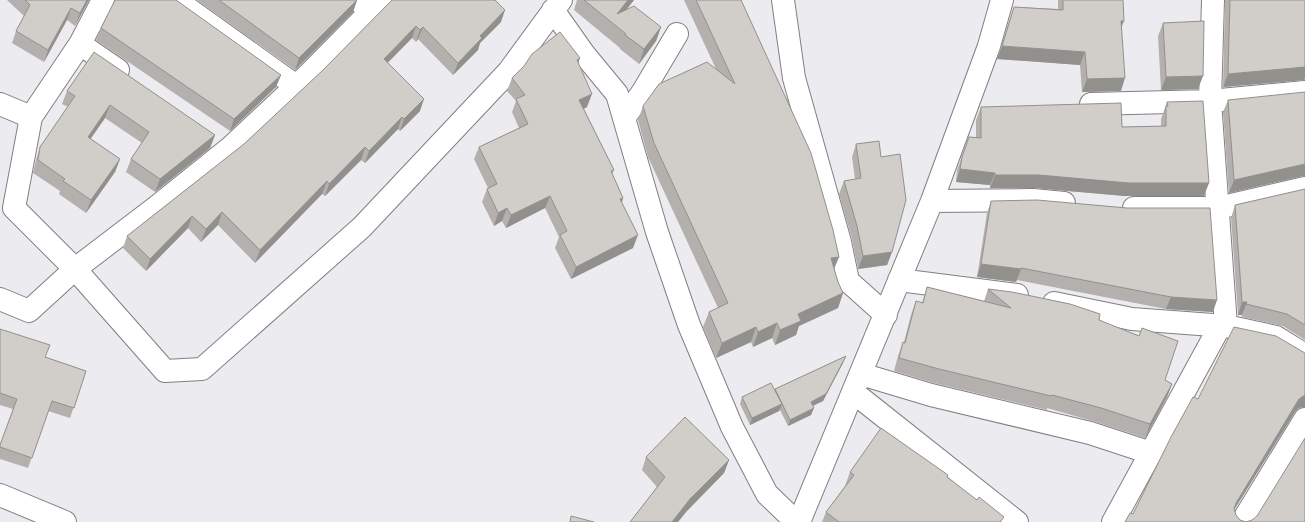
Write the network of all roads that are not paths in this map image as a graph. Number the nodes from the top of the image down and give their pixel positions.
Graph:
1 (103, 0) edge
2 (176, 0) edge
3 (783, 0) edge
4 (1001, 0) edge
5 (1213, 0) edge
6 (370, 4) edge
7 (557, 5) edge
8 (677, 34) dead end
9 (80, 44) junction
10 (132, 80) edge
11 (296, 86) junction
12 (1305, 92) edge
13 (1210, 101) junction
14 (0, 104) edge
15 (1069, 105) edge
16 (991, 107) edge
17 (967, 108) junction
18 (31, 116) junction
19 (624, 118) junction
20 (212, 133) edge
21 (231, 147) junction
22 (1305, 188) edge
23 (932, 202) junction
24 (1086, 205) edge
25 (1117, 208) edge
26 (1218, 208) junction
27 (75, 270) junction
28 (899, 280) junction
29 (0, 299) edge
30 (886, 315) junction
31 (1223, 326) junction
32 (1305, 355) edge
33 (857, 383) junction
34 (1305, 419) edge
35 (1151, 453) junction
36 (0, 494) edge
37 (65, 522) edge
38 (798, 522) edge
39 (1017, 522) edge
40 (1113, 522) edge
41 (1242, 522) edge

1 - 9 street
2 - 11 street
3 - 30 street
4 - 17 street
5 - 13 street
6 - 11 street
7 - 19 street
7 - 27 street
8 - 19 street
9 - 10 street
9 - 18 street
11 - 21 street
12 - 13 street
13 - 15 street
13 - 26 street
14 - 18 street
16 - 17 street
17 - 23 street
18 - 27 street
19 - 38 street
20 - 21 street
21 - 27 street
22 - 26 street
23 - 24 street
23 - 28 street
25 - 26 street
26 - 31 street
27 - 29 street
28 - 30 street
28 - 31 street
30 - 33 street
31 - 32 street
31 - 35 street
33 - 35 street
33 - 38 street
33 - 39 street
34 - 41 street
35 - 40 street
36 - 37 street

